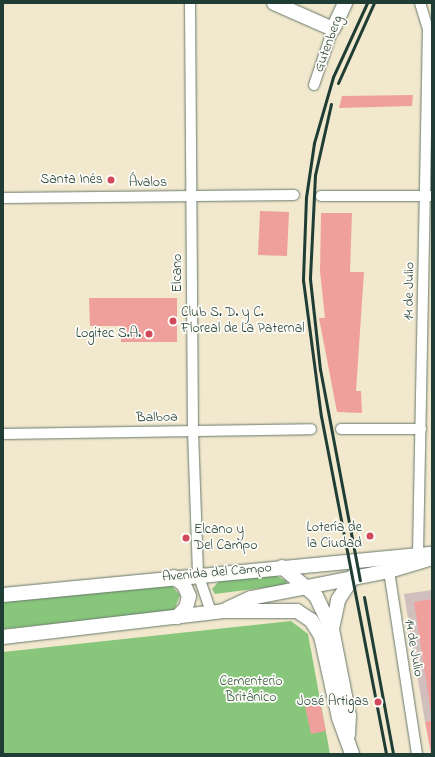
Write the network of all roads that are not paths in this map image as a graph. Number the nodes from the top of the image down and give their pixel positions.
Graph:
1 (190, 3) edge
2 (274, 3) edge
3 (345, 3) edge
4 (420, 3) edge
5 (333, 29) junction
6 (314, 85) dead end
7 (294, 195) dead end
8 (191, 196) junction
9 (321, 196) dead end
10 (428, 196) edge
11 (3, 198) edge
12 (428, 319) edge
13 (311, 429) dead end
14 (341, 429) dead end
15 (422, 429) junction
16 (193, 431) junction
17 (3, 434) edge
18 (418, 554) junction
19 (432, 554) edge
20 (432, 558) edge
21 (282, 567) junction
22 (389, 571) junction
23 (198, 574) junction
24 (354, 575) junction
25 (174, 577) junction
26 (308, 586) junction
27 (3, 595) edge
28 (217, 612) junction
29 (177, 617) junction
30 (332, 629) junction
31 (3, 637) edge
32 (348, 735) junction
33 (352, 754) edge
34 (417, 754) edge

1 - 8 street, Elcano
2 - 5 main road
3 - 5 main road, Gutenberg
4 - 10 street, 14 de Julio
5 - 6 street, Gutenberg
7 - 8 street, Ávalos
8 - 11 street, Ávalos
8 - 16 street, Elcano
9 - 10 street
10 - 12 street, 14 de Julio
12 - 15 street, 14 de Julio
13 - 16 street, Balboa
14 - 15 street
15 - 18 street, 14 de Julio
16 - 17 street, Balboa
16 - 23 street, Elcano
18 - 19 main road, Avenida del Campo
18 - 21 main road, Avenida del Campo
20 - 22 main road, Avenida del Campo
21 - 23 main road, Avenida del Campo
21 - 26 main road
22 - 24 main road, Avenida del Campo
22 - 34 street, 14 de Julio
23 - 25 main road, Avenida del Campo
23 - 28 street, Elcano
24 - 26 main road, Avenida del Campo
24 - 30 main road
25 - 27 main road, Avenida del Campo
25 - 29 main road
26 - 28 main road, Avenida del Campo
26 - 30 main road
28 - 29 main road, Avenida del Campo
28 - 32 main road, Avenida del Campo
29 - 31 main road, Avenida del Campo
30 - 32 main road
32 - 33 main road

